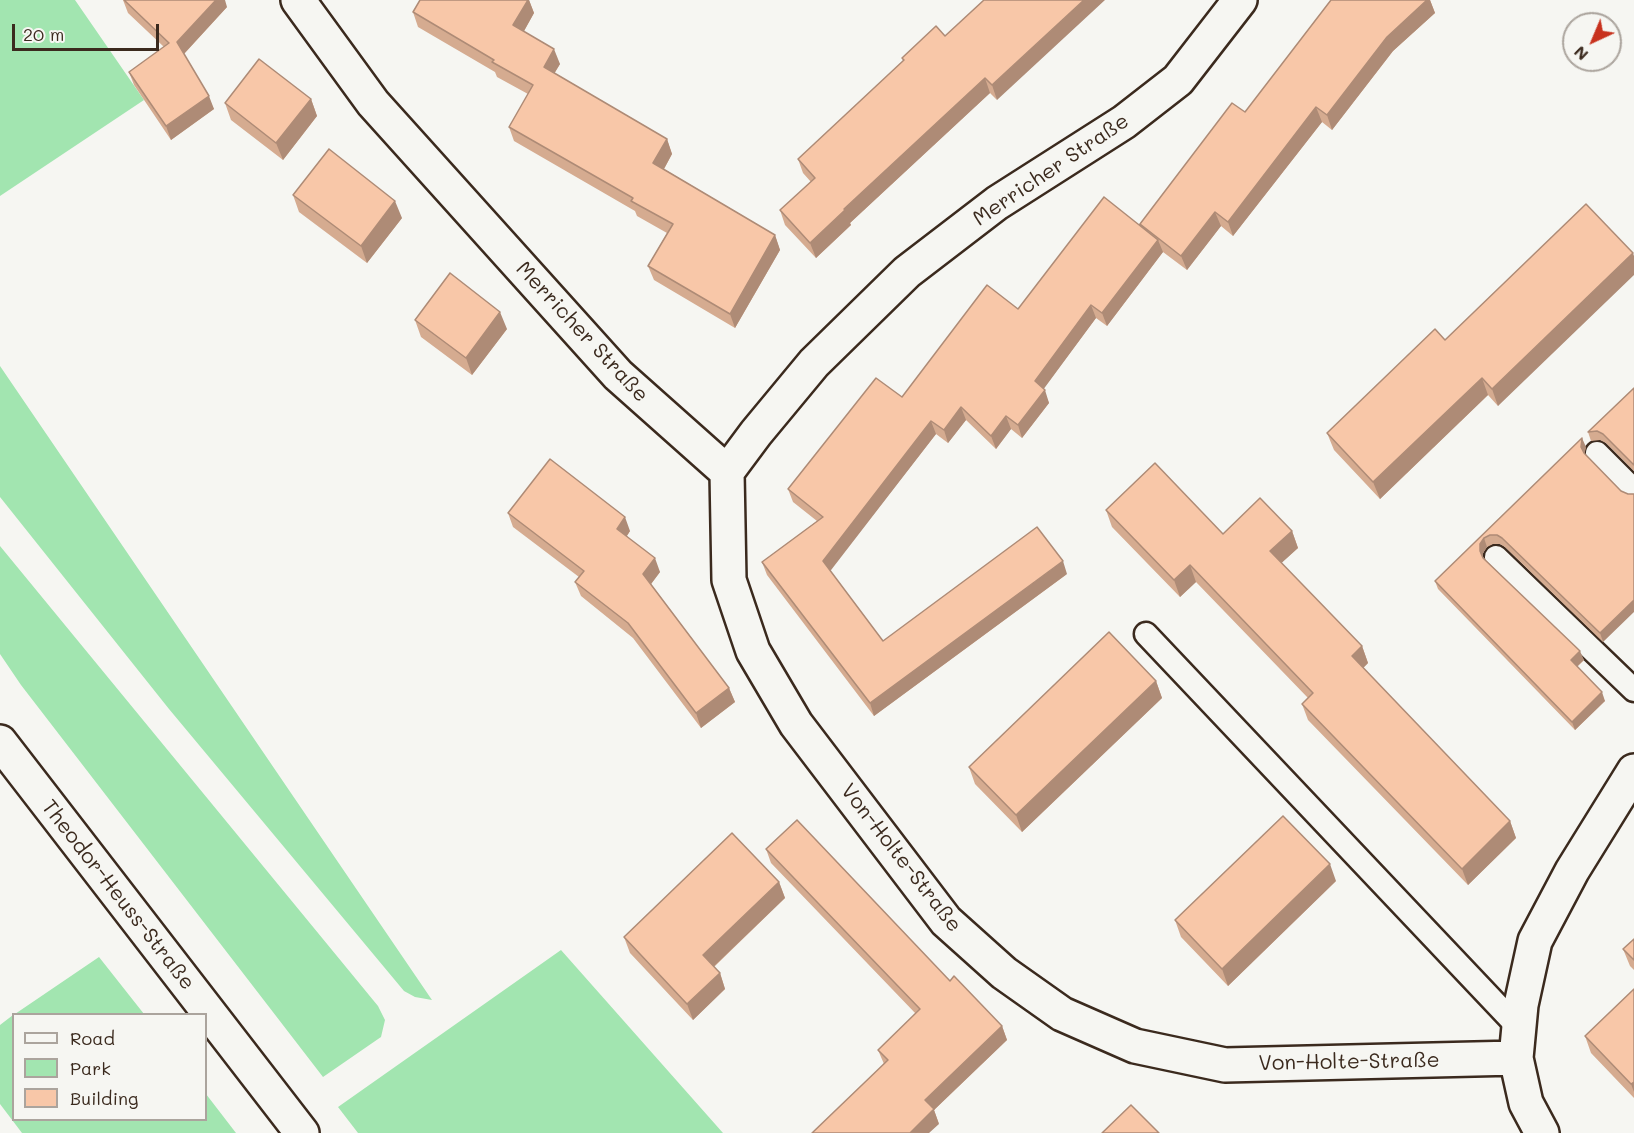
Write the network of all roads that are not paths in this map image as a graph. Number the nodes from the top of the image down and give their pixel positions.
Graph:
1 (298, 0) edge
2 (1240, 0) edge
3 (1597, 453) dead end
4 (727, 472) junction
5 (1634, 490) edge
6 (1496, 557) dead end
7 (1146, 634) dead end
8 (1634, 690) edge
9 (0, 742) edge
10 (1634, 771) edge
11 (1518, 1043) junction
12 (302, 1133) edge
13 (1542, 1133) edge

1 - 4 street, Merricher Straße
2 - 4 street, Merricher Straße
3 - 5 lane
4 - 11 street, Von-Holte-Straße
6 - 8 lane
7 - 11 lane
9 - 12 street, Theodor-Heuss-Straße
10 - 11 street
11 - 13 street

